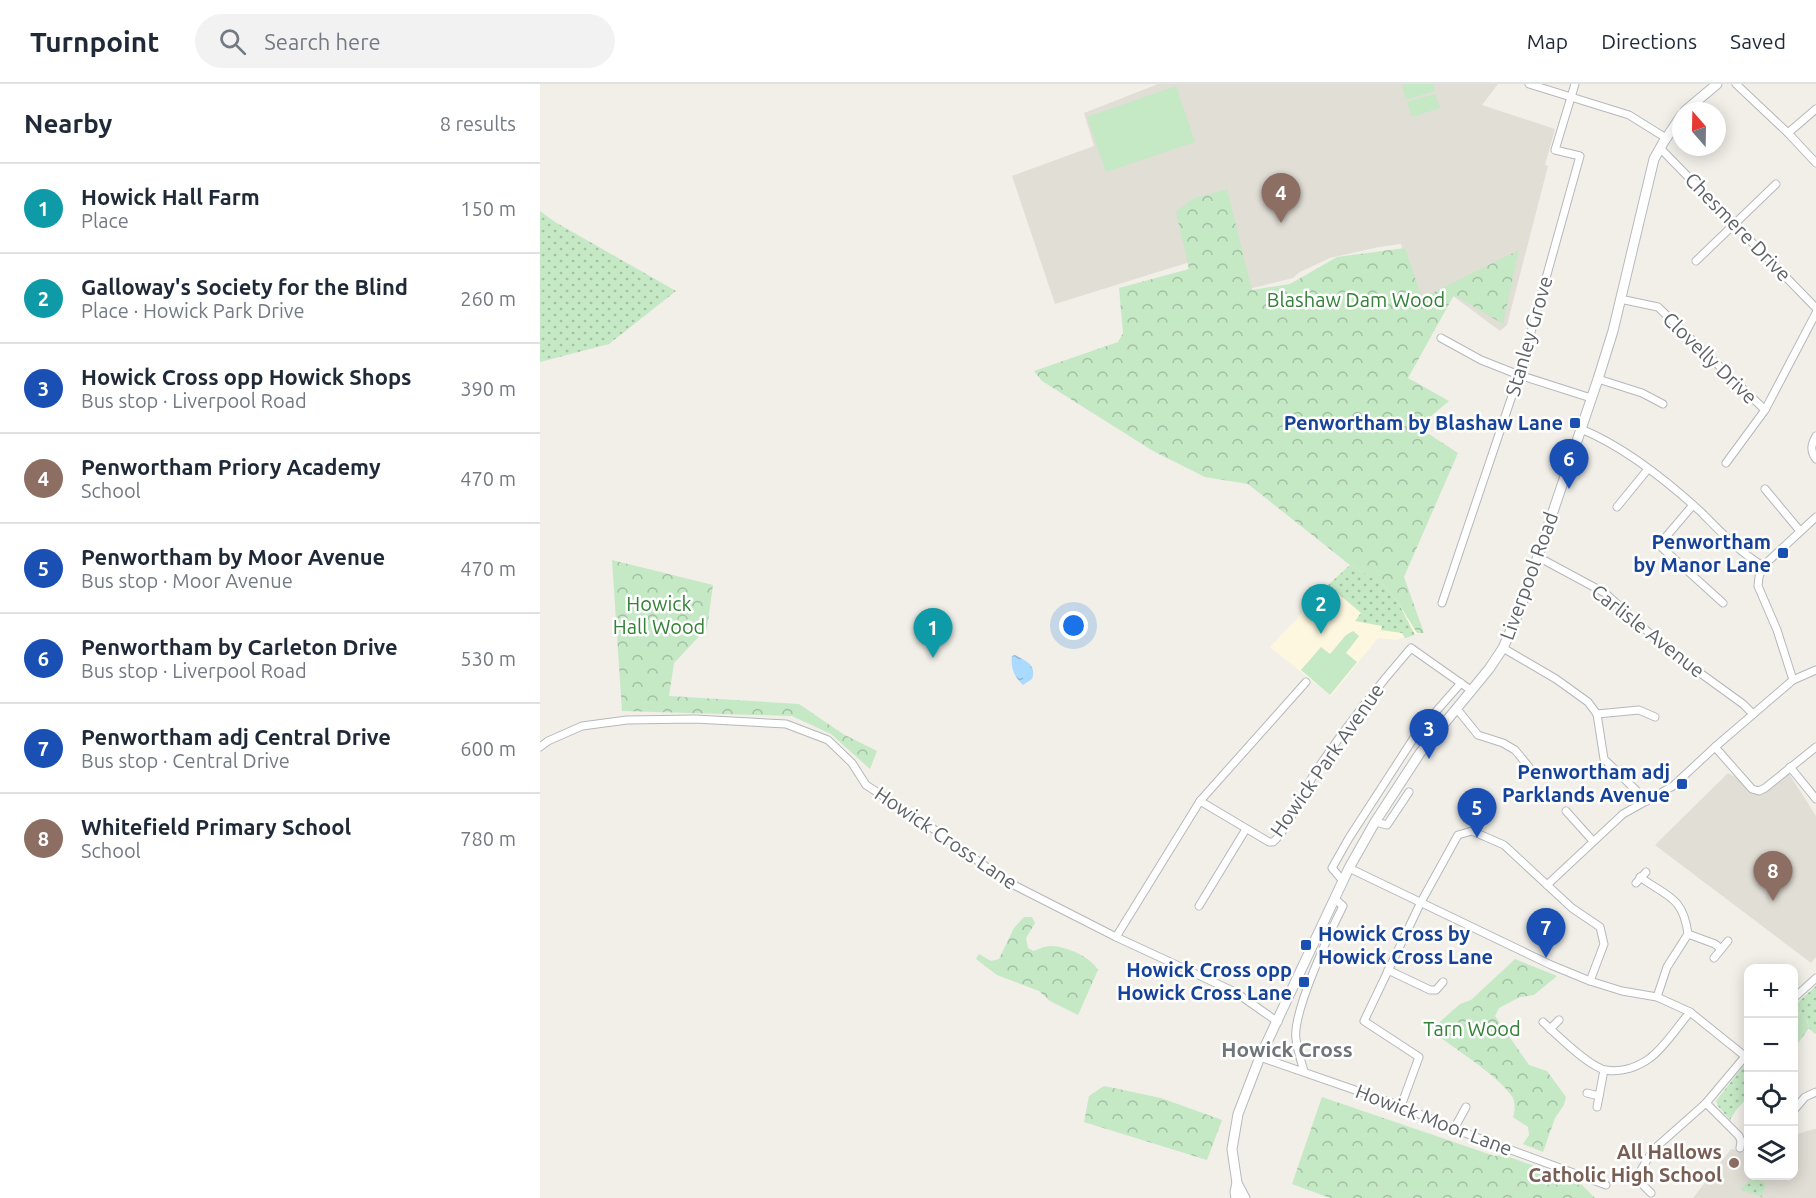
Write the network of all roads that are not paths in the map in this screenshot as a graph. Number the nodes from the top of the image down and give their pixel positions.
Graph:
1 (1529, 84) edge
2 (1575, 84) edge
3 (1717, 84) edge
4 (1736, 84) edge
5 (1571, 97) junction
6 (1696, 102) edge
7 (1816, 109) edge
8 (1672, 129) edge
9 (1788, 133) junction
10 (1666, 138) junction
11 (1660, 148) junction
12 (1816, 163) edge
13 (1776, 184) dead end
14 (1735, 224) junction
15 (1696, 261) dead end
16 (1620, 299) junction
17 (1816, 308) edge
18 (1816, 313) edge
19 (1441, 338) dead end
20 (1519, 375) junction
21 (1598, 379) junction
22 (1591, 398) junction
23 (1663, 404) dead end
24 (1764, 410) junction
25 (1581, 429) junction
26 (1816, 436) edge
27 (1816, 459) edge
28 (1726, 463) dead end
29 (1648, 469) junction
30 (1765, 489) dead end
31 (1693, 505) junction
32 (1617, 507) dead end
33 (1816, 517) edge
34 (1800, 531) junction
35 (1538, 557) junction
36 (1763, 566) junction
37 (1442, 603) dead end
38 (1723, 603) dead end
39 (1503, 648) junction
40 (1816, 670) edge
41 (1793, 680) junction
42 (1306, 682) dead end
43 (1461, 683) junction
44 (1472, 691) junction
45 (1457, 709) junction
46 (1597, 714) junction
47 (1752, 714) junction
48 (1655, 717) dead end
49 (540, 747) edge
50 (1715, 747) junction
51 (1816, 747) edge
52 (1526, 749) dead end
53 (1519, 755) junction
54 (1529, 767) dead end
55 (1790, 767) junction
56 (1409, 792) dead end
57 (1816, 799) edge
58 (1200, 801) junction
59 (1647, 801) junction
60 (1566, 811) dead end
61 (1375, 822) junction
62 (1246, 829) junction
63 (1593, 841) junction
64 (1349, 868) junction
65 (1640, 877) dead end
66 (1343, 881) junction
67 (1547, 885) junction
68 (1335, 899) junction
69 (1421, 902) junction
70 (1199, 906) dead end
71 (1688, 934) junction
72 (1116, 937) junction
73 (1728, 940) dead end
74 (1721, 949) junction
75 (1714, 958) dead end
76 (1388, 970) junction
77 (1816, 978) edge
78 (1590, 981) junction
79 (1443, 982) dead end
80 (1798, 994) edge
81 (1658, 997) junction
82 (1690, 1012) junction
83 (1559, 1020) dead end
84 (1278, 1022) junction
85 (1543, 1022) dead end
86 (1550, 1029) junction
87 (1744, 1053) edge
88 (1260, 1057) junction
89 (1744, 1059) edge
90 (1604, 1070) junction
91 (1304, 1071) junction
92 (1816, 1092) edge
93 (1587, 1093) dead end
94 (1599, 1096) junction
95 (1706, 1103) junction
96 (1798, 1105) edge
97 (1401, 1106) junction
98 (1466, 1107) dead end
99 (1597, 1107) dead end
100 (1455, 1129) junction
101 (1743, 1145) edge
102 (1237, 1183) junction
103 (1606, 1185) dead end
104 (1651, 1193) dead end
105 (1236, 1198) edge
106 (1245, 1198) edge

1 - 5 street
2 - 5 street, Stanley Grove
3 - 6 street
4 - 9 street
5 - 10 street
5 - 20 street, Stanley Grove
7 - 9 street
8 - 10 street, Liverpool Road
9 - 12 street
10 - 11 street, Liverpool Road
11 - 14 street, Chesmere Drive
11 - 16 street, Liverpool Road
13 - 14 street
14 - 15 street
14 - 17 street, Chesmere Drive
16 - 21 street, Liverpool Road
16 - 24 street, Clovelly Drive
18 - 24 street
19 - 20 street
20 - 22 street
20 - 37 street, Stanley Grove
21 - 22 street, Liverpool Road
21 - 23 street
22 - 25 street, Liverpool Road
24 - 28 street
25 - 29 street
25 - 35 street, Liverpool Road
26 - 27 street
29 - 31 street
29 - 32 street
30 - 34 street
31 - 36 street
31 - 38 street
33 - 34 street
34 - 36 street
35 - 39 street, Liverpool Road
35 - 47 street, Carlisle Avenue
36 - 41 street
39 - 44 street, Liverpool Road
39 - 46 street
40 - 41 street
41 - 47 street
42 - 58 street
43 - 44 street, Howick Park Avenue
43 - 62 street, Howick Park Avenue
43 - 66 street
44 - 45 street, Liverpool Road
45 - 53 street
45 - 61 street, Liverpool Road
46 - 48 street
46 - 59 street
47 - 50 street
49 - 72 street, Howick Cross Lane
50 - 55 street
50 - 59 street
51 - 55 street
52 - 53 street
53 - 54 street
55 - 57 street
56 - 61 street
58 - 62 street, Howick Park Avenue
58 - 72 street
59 - 63 street
60 - 63 street
61 - 64 street, Liverpool Road
62 - 70 street
63 - 67 street
64 - 66 street, Liverpool Road
64 - 69 street
65 - 71 street
66 - 68 street, Liverpool Road
67 - 69 street
67 - 78 street
68 - 84 street, Liverpool Road
68 - 91 street, Liverpool Road
69 - 76 street
69 - 78 street
71 - 74 street
71 - 81 street
72 - 84 street, Howick Cross Lane
73 - 74 street
74 - 75 street
76 - 79 street
76 - 97 street
77 - 80 street
78 - 81 street
81 - 82 street
82 - 87 street
82 - 90 street
83 - 86 street
84 - 88 street, Liverpool Road
85 - 86 street
86 - 90 street
88 - 91 street, Howick Moor Lane
88 - 102 street, Liverpool Road
89 - 95 street
90 - 94 street
91 - 97 street, Howick Moor Lane
92 - 96 street
93 - 94 street
94 - 99 street
95 - 101 street
95 - 104 street
97 - 100 street, Howick Moor Lane
98 - 100 street
100 - 103 street, Howick Moor Lane
102 - 105 street, Liverpool Road
102 - 106 street, Liverpool Road

